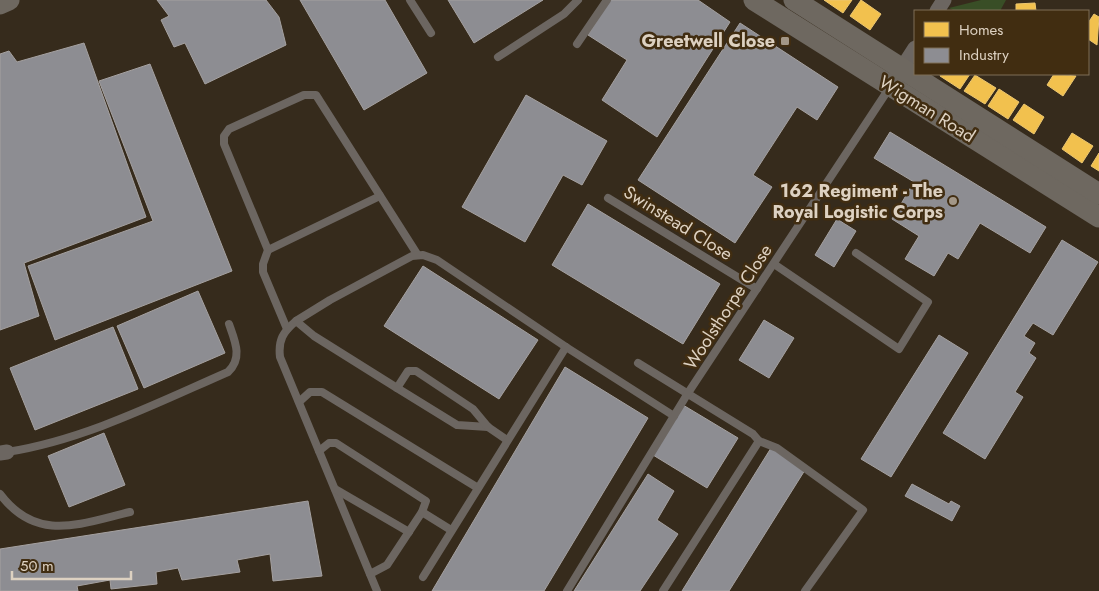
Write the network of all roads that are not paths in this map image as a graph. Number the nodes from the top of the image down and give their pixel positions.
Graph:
1 (9, 0) edge
2 (410, 0) edge
3 (578, 0) edge
4 (607, 0) edge
5 (754, 0) edge
6 (794, 0) edge
7 (0, 4) edge
8 (431, 32) dead end
9 (577, 44) dead end
10 (914, 50) edge
11 (498, 57) dead end
12 (903, 68) junction
13 (891, 86) junction
14 (1099, 194) edge
15 (380, 196) junction
16 (608, 198) dead end
17 (1099, 217) edge
18 (268, 250) junction
19 (856, 253) dead end
20 (417, 254) junction
21 (774, 264) junction
22 (758, 289) junction
23 (296, 321) junction
24 (229, 324) dead end
25 (286, 329) junction
26 (566, 347) junction
27 (638, 363) dead end
28 (397, 388) junction
29 (688, 393) junction
30 (299, 402) junction
31 (674, 416) junction
32 (488, 427) junction
33 (508, 440) junction
34 (759, 441) junction
35 (319, 451) junction
36 (4, 452) edge
37 (478, 488) junction
38 (335, 489) junction
39 (0, 494) edge
40 (130, 512) dead end
41 (422, 512) junction
42 (451, 530) junction
43 (408, 532) junction
44 (370, 574) junction
45 (423, 577) dead end
46 (377, 591) edge
47 (567, 591) edge
48 (663, 591) edge
49 (805, 591) edge

1 - 7 street
2 - 8 lane
3 - 11 lane
4 - 9 lane
5 - 13 street, Wigman Road
6 - 12 street, Wigman Road
10 - 12 street
12 - 13 street
12 - 14 street, Wigman Road
13 - 17 street, Wigman Road
13 - 21 lane, Woolsthorpe Close
15 - 18 lane
15 - 18 lane
15 - 20 lane
16 - 22 lane, Swinstead Close
18 - 25 lane
19 - 21 lane
20 - 23 lane
20 - 26 lane
21 - 22 lane, Woolsthorpe Close
22 - 29 lane, Woolsthorpe Close
23 - 25 lane
23 - 28 lane
24 - 36 lane
25 - 30 lane
26 - 31 lane
26 - 33 lane
27 - 29 lane, Woolsthorpe Close
28 - 32 lane
28 - 32 lane
29 - 31 lane
29 - 34 lane, Woolsthorpe Close
30 - 35 lane
30 - 37 lane
31 - 47 lane
32 - 33 lane
33 - 37 lane
34 - 48 lane
34 - 49 lane, Woolsthorpe Close
35 - 38 lane
35 - 41 lane
37 - 42 lane
38 - 43 lane
38 - 44 lane
39 - 40 lane
41 - 42 lane
41 - 43 lane
42 - 45 lane
43 - 44 lane
44 - 46 lane

